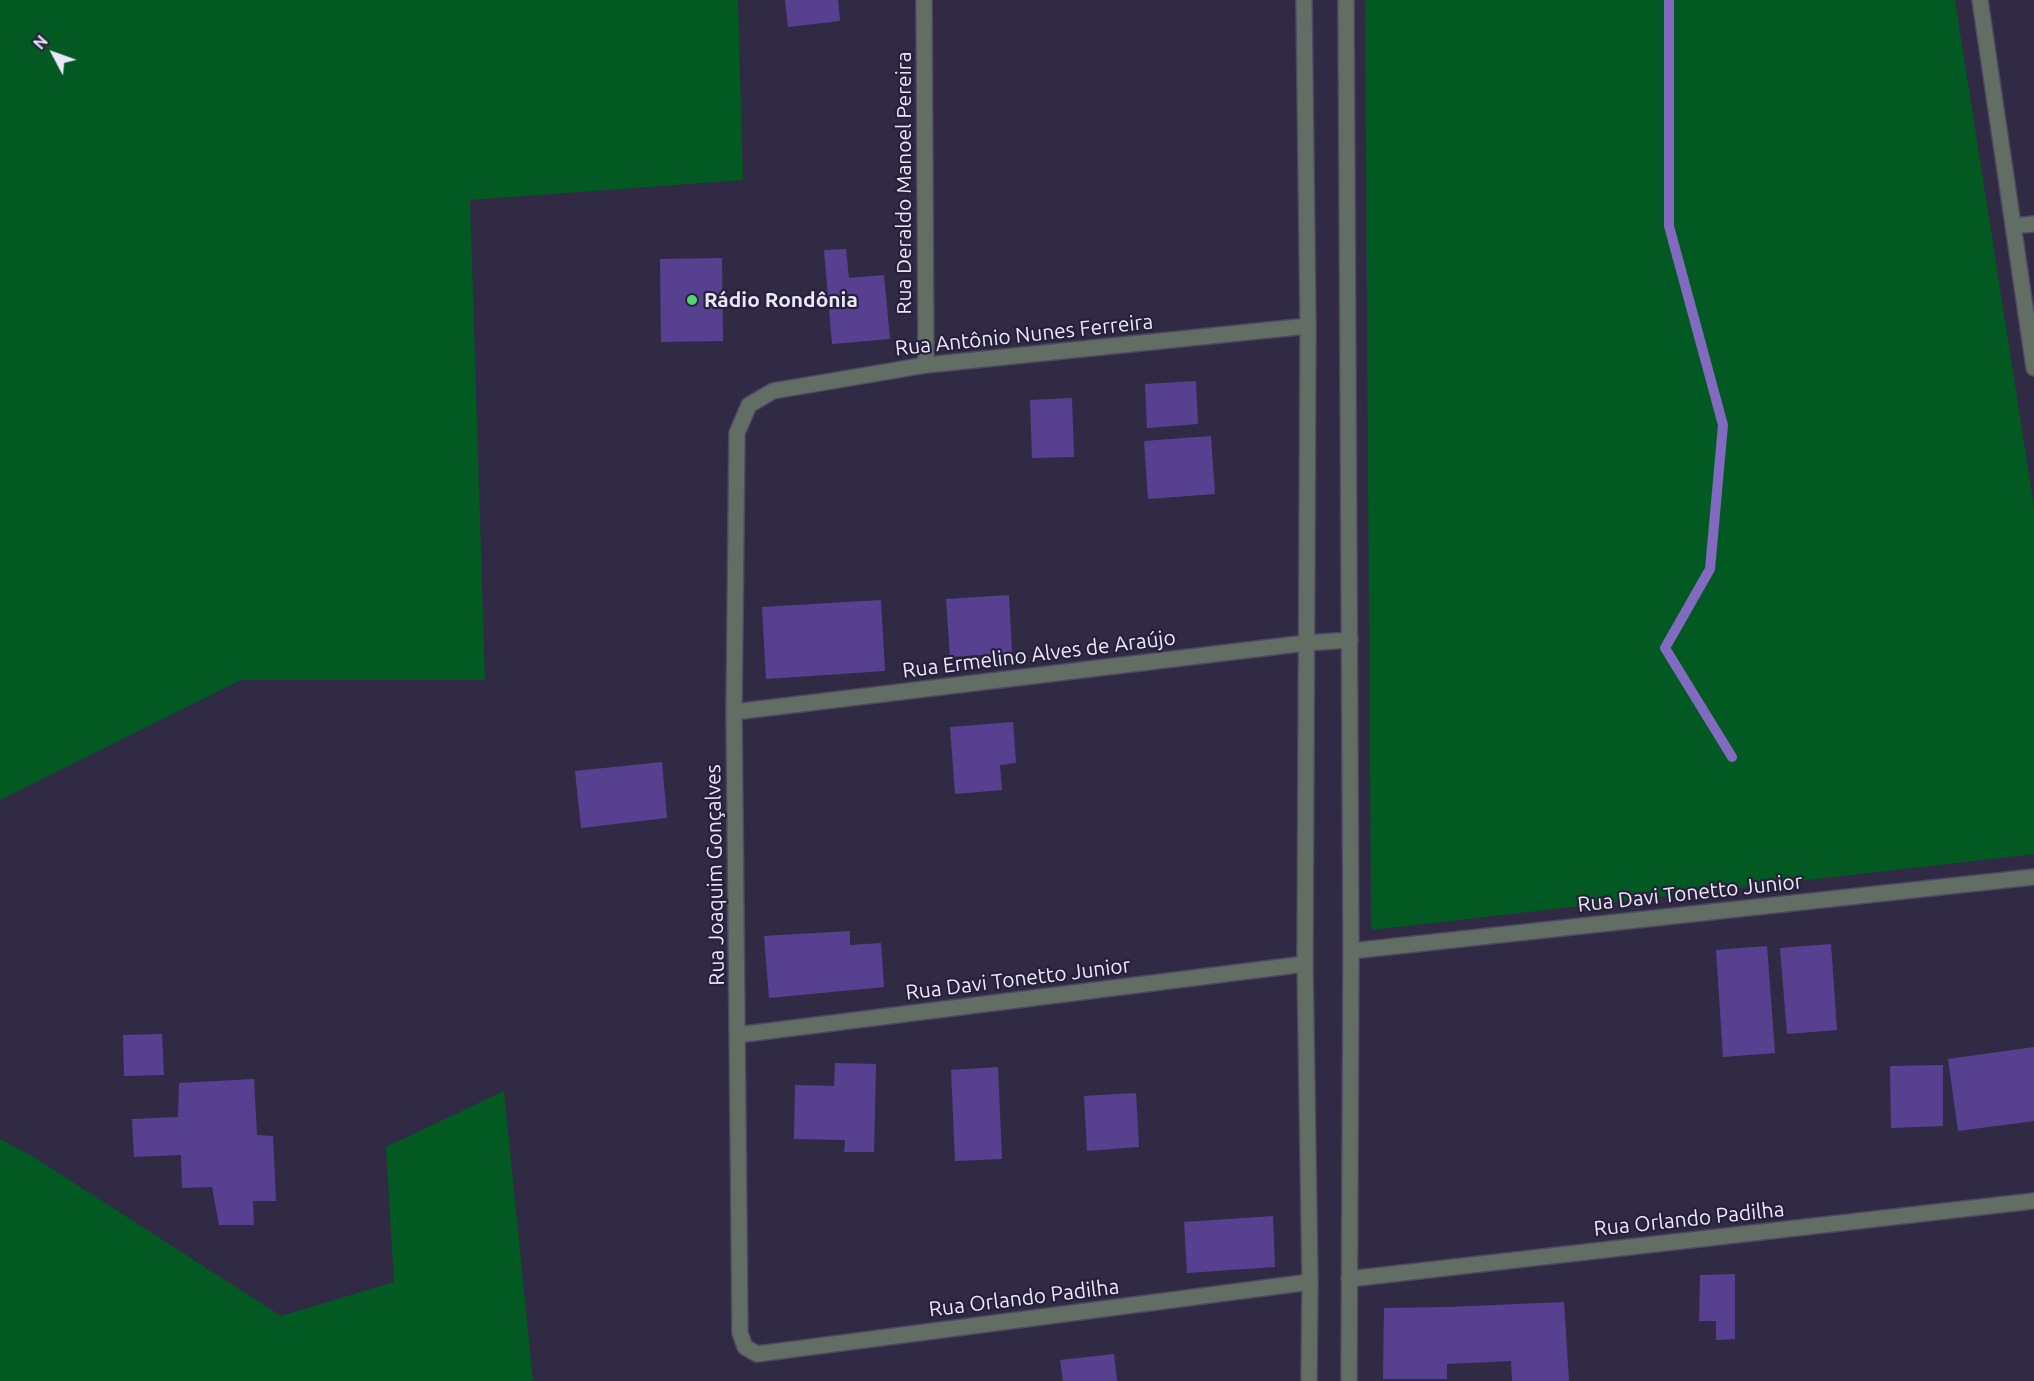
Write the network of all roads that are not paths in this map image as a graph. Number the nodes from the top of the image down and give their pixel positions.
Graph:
1 (924, 0) edge
2 (1304, 0) edge
3 (1346, 0) edge
4 (1980, 0) edge
5 (2034, 224) edge
6 (2013, 226) junction
7 (1308, 326) junction
8 (926, 365) junction
9 (2034, 368) edge
10 (750, 405) joint
11 (1350, 640) junction
12 (1306, 643) junction
13 (734, 712) junction
14 (2034, 877) edge
15 (1352, 951) junction
16 (1305, 964) junction
17 (737, 1035) junction
18 (2034, 1202) edge
19 (1349, 1279) junction
20 (1310, 1282) junction
21 (745, 1347) joint
22 (1309, 1381) edge
23 (1349, 1381) edge

1 - 8 street, Rua Deraldo Manoel Pereira
2 - 7 street
3 - 11 street
4 - 6 street
5 - 6 street
6 - 9 street
7 - 8 street, Rua Antônio Nunes Ferreira
7 - 12 street
8 - 10 street, Rua Antônio Nunes Ferreira
10 - 13 street, Rua Joaquim Gonçalves
11 - 12 street, Rua Ermelino Alves de Araújo
11 - 15 street
12 - 13 street, Rua Ermelino Alves de Araújo
12 - 16 street
13 - 17 street, Rua Joaquim Gonçalves
14 - 15 street, Rua Davi Tonetto Junior
15 - 19 street
16 - 17 street, Rua Davi Tonetto Junior
16 - 20 street
17 - 21 street, Rua Joaquim Gonçalves
18 - 19 street, Rua Orlando Padilha
19 - 23 street
20 - 21 street, Rua Orlando Padilha
20 - 22 street

